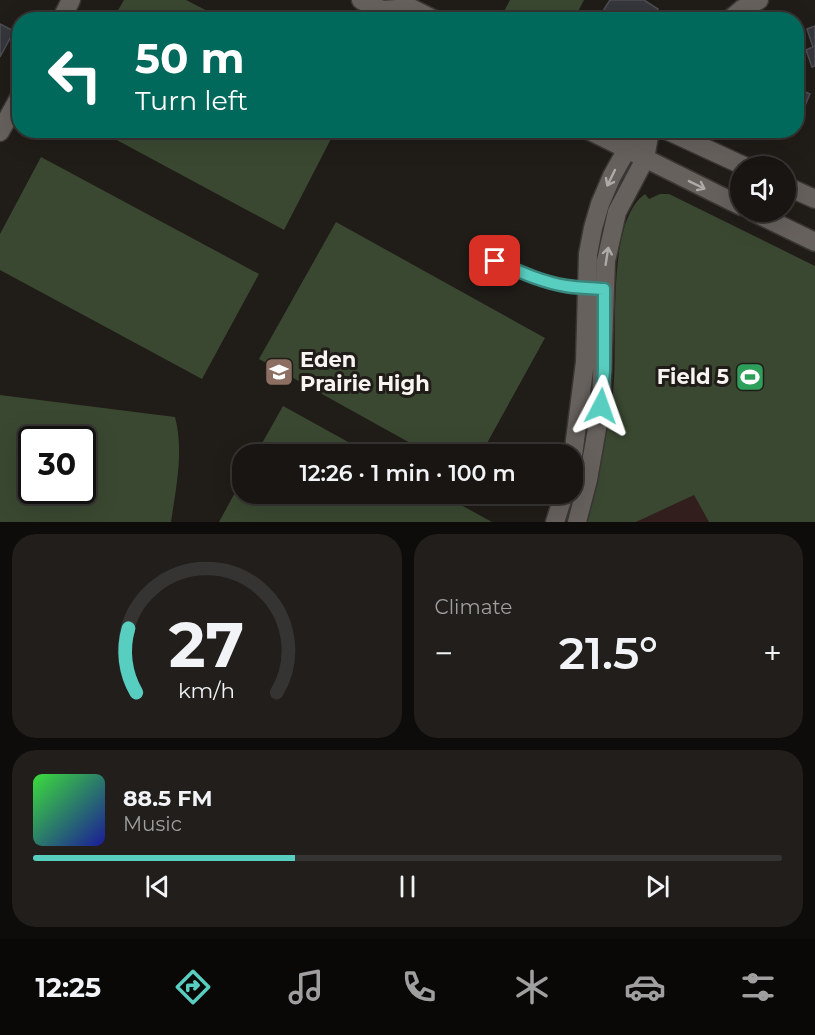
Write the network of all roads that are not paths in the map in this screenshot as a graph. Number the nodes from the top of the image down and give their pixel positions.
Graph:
1 (362, 0) edge
2 (759, 0) edge
3 (386, 10) edge
4 (419, 12) edge
5 (738, 12) edge
6 (12, 110) edge
7 (0, 132) edge
8 (602, 138) edge
9 (638, 138) edge
10 (649, 138) edge
11 (683, 138) edge
12 (626, 151) junction
13 (645, 159) junction
14 (730, 160) edge
15 (796, 190) edge
16 (815, 199) edge
17 (730, 201) edge
18 (774, 222) edge
19 (815, 242) edge
20 (495, 261) dead end
21 (595, 288) junction
22 (575, 444) edge
23 (561, 504) edge
24 (555, 522) edge
25 (577, 522) edge

1 - 3 street
2 - 5 street
3 - 4 street
6 - 7 street
8 - 12 street
9 - 12 street
10 - 13 street
11 - 14 street
12 - 13 street
12 -> 21 street
13 -> 17 street
21 -> 13 street
15 - 16 street
18 - 19 street
20 - 21 lane
21 - 22 street
21 - 25 street
23 - 24 street

